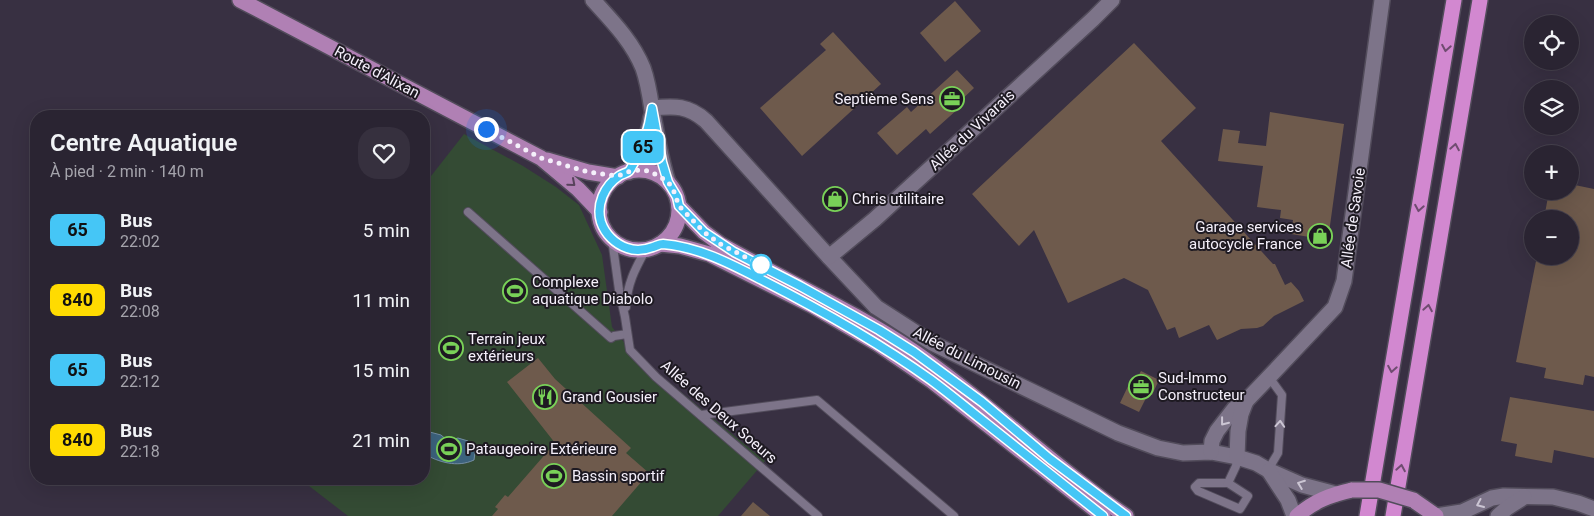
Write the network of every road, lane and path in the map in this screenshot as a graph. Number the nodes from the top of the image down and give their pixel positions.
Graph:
1 (240, 0) edge
2 (593, 0) edge
3 (1112, 0) edge
4 (1382, 0) edge
5 (1454, 0) edge
6 (1480, 0) edge
7 (652, 108) junction
8 (541, 158) junction
9 (623, 174) junction
10 (668, 182) junction
11 (679, 206) junction
12 (468, 212) dead end
13 (600, 212) junction
14 (612, 239) junction
15 (653, 247) junction
16 (829, 258) junction
17 (625, 317) junction
18 (627, 334) junction
19 (1269, 377) junction
20 (1247, 400) junction
21 (701, 415) junction
22 (1211, 452) junction
23 (1237, 457) junction
24 (1268, 470) junction
25 (1228, 483) junction
26 (1336, 494) junction
27 (1524, 497) junction
28 (1594, 510) edge
29 (818, 516) edge
30 (954, 516) edge
31 (1103, 516) edge
32 (1126, 516) edge
33 (1295, 516) edge
34 (1367, 516) edge
35 (1393, 516) edge
36 (1436, 516) edge
37 (1498, 516) edge

1 - 8 main road, Route d'Alixan
2 - 7 street
3 - 16 street, Allée du Vivarais
4 - 19 street, Allée de Savoie
5 -> 34 highway
35 -> 6 highway
7 - 9 street
7 - 10 street
7 - 16 street, Allée du Limousin
8 - 9 main road, Route d'Alixan
8 -> 13 main road, Route d'Alixan
9 - 10 main road, Route d'Alixan
9 - 13 main road
10 - 11 main road
11 - 15 main road
11 - 32 main road
12 - 18 lane
13 - 14 main road, Route d'Alixan
14 - 15 main road
14 - 17 lane, Allée des Deux Soeurs
15 - 17 lane, Allée des Deux Soeurs
15 - 31 main road
16 - 22 street, Allée du Limousin
17 - 18 lane, Allée des Deux Soeurs
18 - 21 lane, Allée des Deux Soeurs
19 - 20 street, Allée de Savoie
24 -> 19 lane
20 -> 22 street, Allée de Savoie
20 - 23 street, Allée de Savoie
21 - 29 lane, Allée des Deux Soeurs
21 - 30 lane
22 - 23 street, Allée du Limousin
23 - 24 street, Allée du Limousin
23 - 25 lane
26 -> 24 street, Allée du Limousin
24 - 33 street
25 - 25 lane
26 - 33 main road
26 - 36 main road, bridge
27 - 28 street
27 -> 36 street
27 - 37 street

